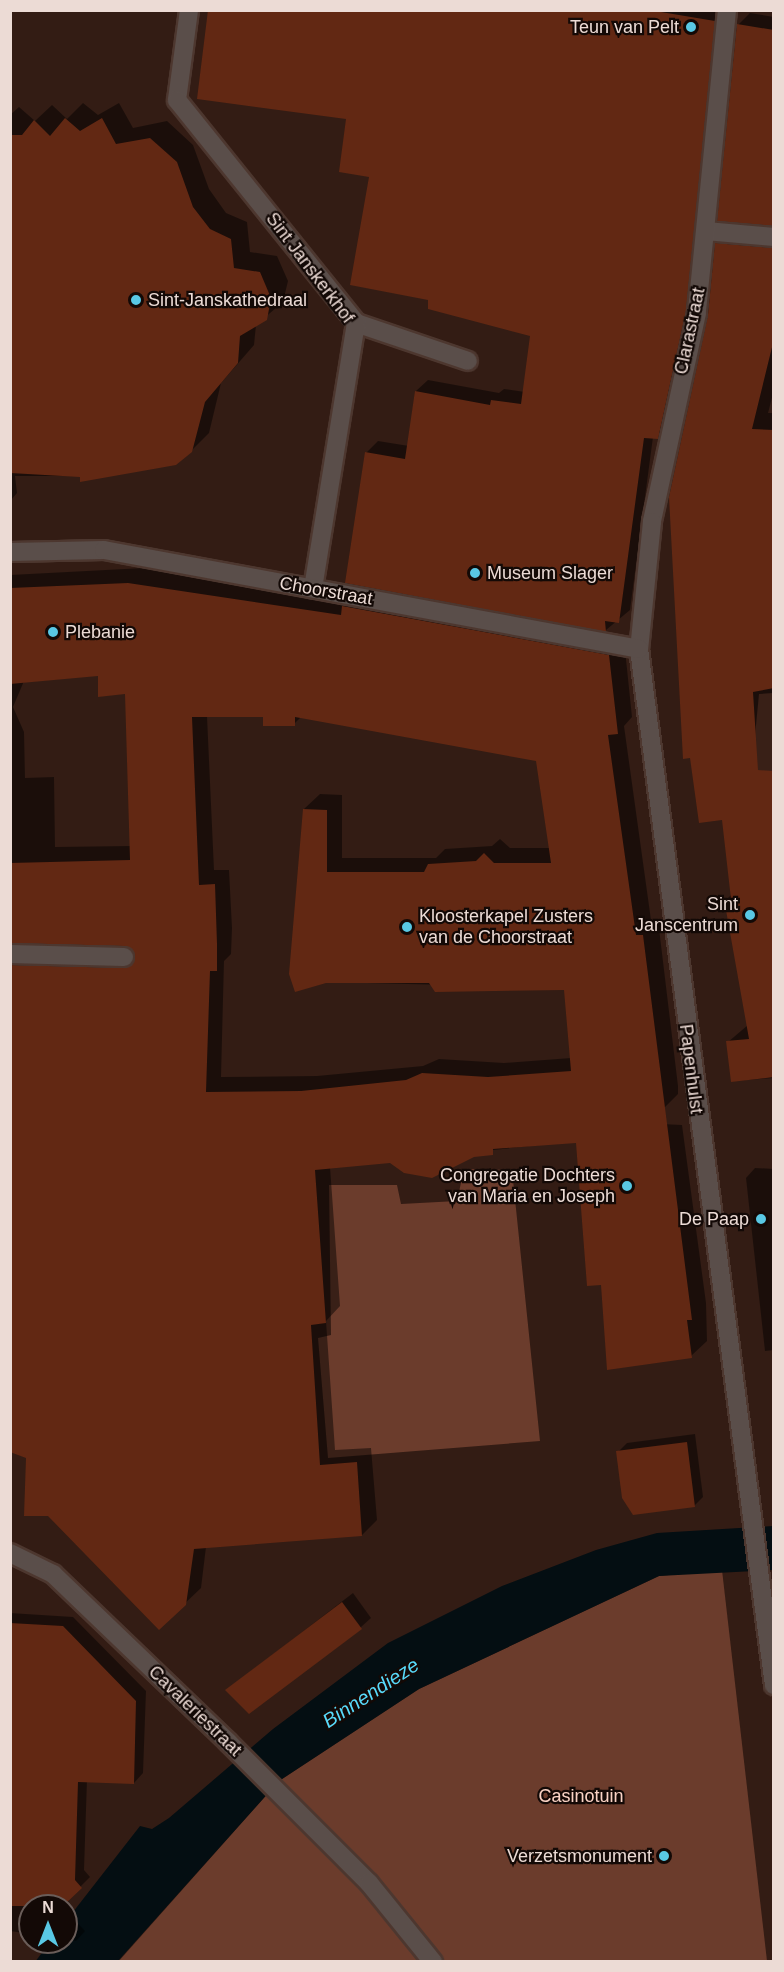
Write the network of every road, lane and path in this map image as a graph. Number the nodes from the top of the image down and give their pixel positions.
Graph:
1 (189, 10) edge
2 (727, 10) edge
3 (706, 231) junction
4 (774, 237) edge
5 (356, 323) junction
6 (468, 361) dead end
7 (10, 552) edge
8 (313, 589) junction
9 (639, 649) junction
10 (10, 954) edge
11 (124, 957) dead end
12 (10, 1553) edge
13 (774, 1685) edge
14 (433, 1962) edge

1 - 5 street, Sint Janskerkhof
2 - 3 street, Clarastraat
3 - 4 street
3 - 9 street, Clarastraat
5 - 6 street
5 - 8 street, Sint Janskerkhof
7 - 8 street, Choorstraat
8 - 9 street, Choorstraat
9 - 13 street, Papenhulst
10 - 11 street
12 - 14 street, Cavaleriestraat

